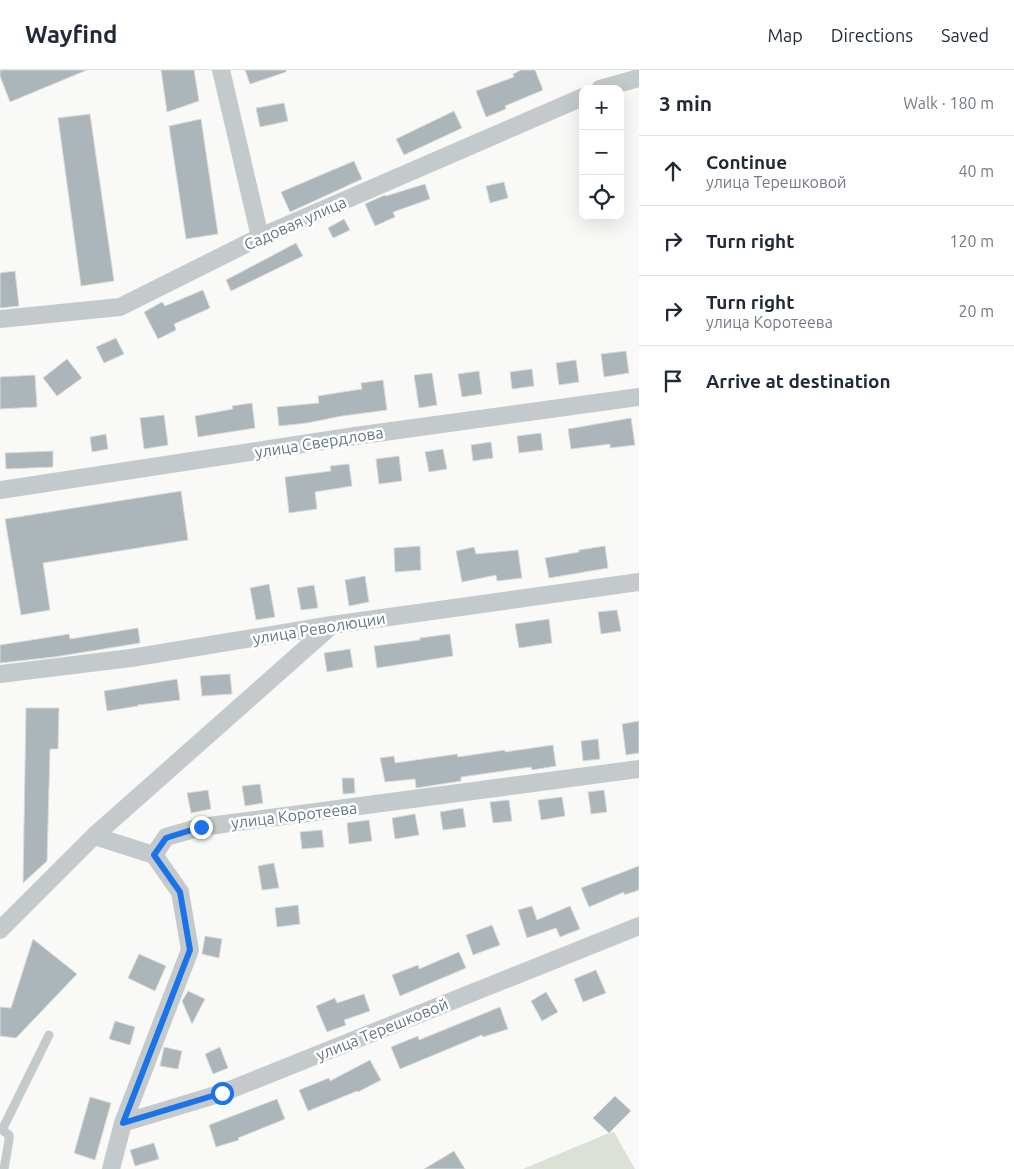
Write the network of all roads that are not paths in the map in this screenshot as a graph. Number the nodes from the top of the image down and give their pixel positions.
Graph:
1 (221, 70) edge
2 (639, 78) edge
3 (614, 85) edge
4 (579, 99) edge
5 (260, 237) junction
6 (0, 319) edge
7 (639, 396) edge
8 (0, 490) edge
9 (639, 582) edge
10 (332, 625) junction
11 (0, 674) edge
12 (639, 769) edge
13 (94, 836) junction
14 (154, 855) junction
15 (639, 926) edge
16 (0, 930) edge
17 (49, 1035) dead end
18 (123, 1123) junction
19 (1, 1129) edge
20 (4, 1169) edge
21 (111, 1169) edge

1 - 5 street
2 - 3 street
4 - 5 street, Садовая улица
5 - 6 street, Садовая улица
7 - 8 street, улица Свердлова
9 - 10 street, улица Революции
10 - 11 street, улица Революции
10 - 13 street
12 - 14 street, улица Коротеева
13 - 14 street
13 - 16 street
14 - 18 street
15 - 18 street, улица Терешковой
17 - 19 lane
18 - 21 street
19 - 20 lane

